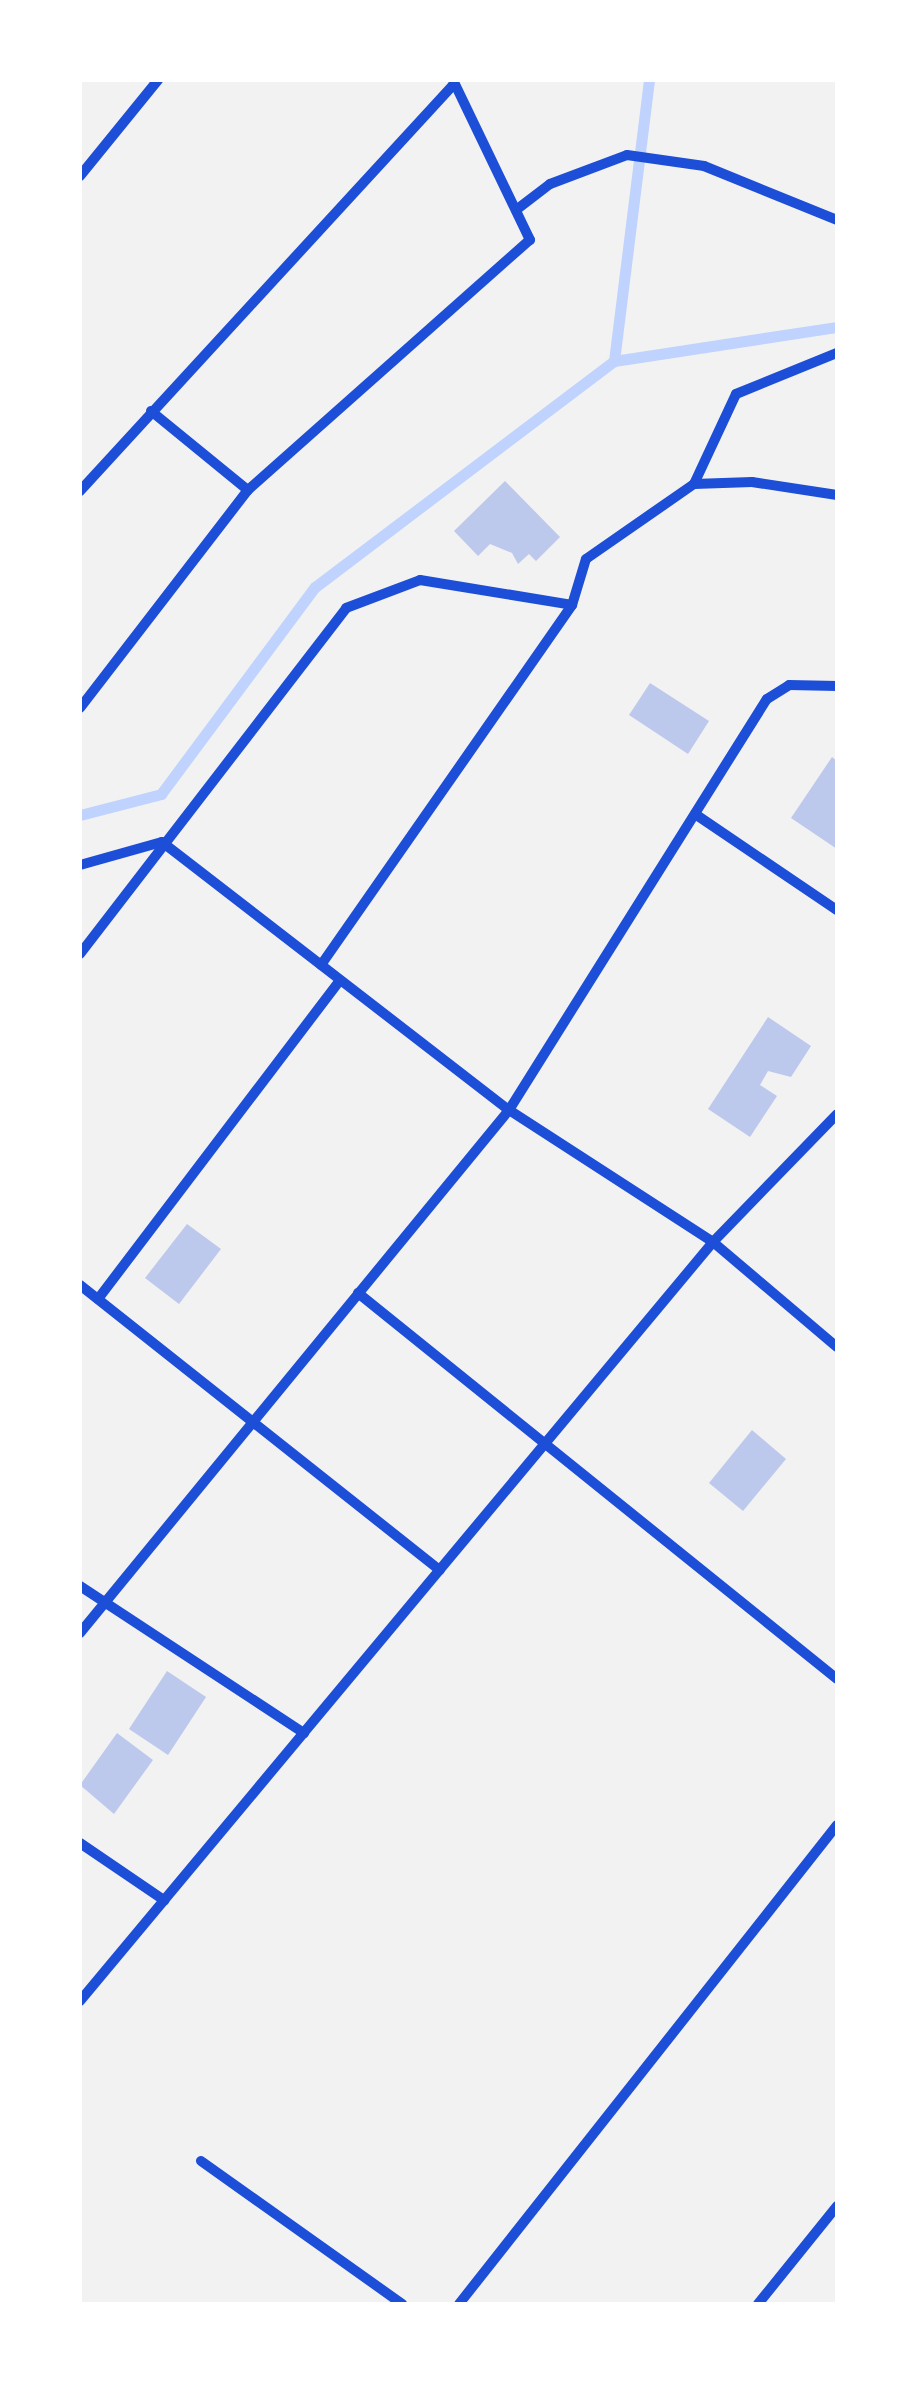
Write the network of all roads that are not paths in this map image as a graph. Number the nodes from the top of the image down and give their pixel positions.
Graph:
1 (158, 80) edge
2 (454, 82) edge
3 (80, 176) edge
4 (516, 210) junction
5 (837, 220) edge
6 (837, 353) edge
7 (151, 411) junction
8 (694, 484) junction
9 (248, 490) junction
10 (80, 491) edge
11 (837, 495) edge
12 (572, 605) junction
13 (837, 686) edge
14 (80, 708) edge
15 (696, 814) junction
16 (162, 842) junction
17 (80, 865) edge
18 (837, 910) edge
19 (80, 954) edge
20 (321, 965) junction
21 (339, 981) junction
22 (509, 1110) junction
23 (837, 1114) edge
24 (713, 1242) junction
25 (80, 1286) edge
26 (358, 1293) junction
27 (98, 1299) junction
28 (837, 1348) edge
29 (254, 1419) junction
30 (543, 1446) junction
31 (440, 1570) junction
32 (80, 1586) edge
33 (103, 1603) junction
34 (80, 1633) edge
35 (837, 1679) edge
36 (304, 1733) junction
37 (837, 1825) edge
38 (80, 1843) edge
39 (164, 1900) junction
40 (80, 2002) edge
41 (201, 2161) dead end
42 (837, 2206) edge
43 (402, 2304) edge
44 (459, 2304) edge
45 (758, 2304) edge

1 - 3 street
2 - 4 street
2 - 7 street
4 - 5 street
4 - 9 street
6 - 8 street
7 - 9 street
7 - 10 street
8 - 11 street
8 - 12 street
9 - 14 street
12 - 16 street
12 - 20 street
13 - 15 street
15 - 18 street
15 - 22 street
16 - 17 street
16 - 19 street
16 - 20 street
20 - 21 street
21 - 22 street
21 - 27 street
22 - 24 street
22 - 26 street
23 - 24 street
24 - 28 street
24 - 30 street
25 - 27 street
26 - 29 street
26 - 30 street
27 - 29 street
29 - 31 street
29 - 33 street
30 - 31 street
30 - 35 street
31 - 36 street
32 - 33 street
33 - 34 street
33 - 36 street
36 - 39 street
37 - 44 street
38 - 39 street
39 - 40 street
41 - 43 street
42 - 45 street

